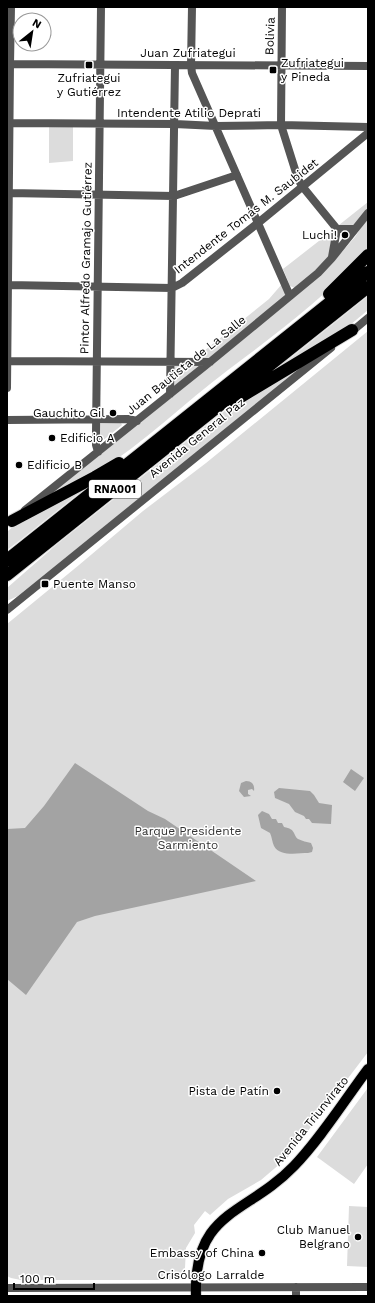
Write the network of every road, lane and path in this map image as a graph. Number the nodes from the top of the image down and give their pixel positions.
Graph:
1 (12, 7) edge
2 (101, 7) edge
3 (192, 7) edge
4 (282, 7) edge
5 (8, 64) edge
6 (100, 65) junction
7 (175, 65) junction
8 (190, 65) junction
9 (281, 66) junction
10 (368, 66) edge
11 (9, 123) junction
12 (99, 124) junction
13 (175, 124) junction
14 (281, 125) junction
15 (216, 126) junction
16 (368, 127) edge
17 (368, 133) edge
18 (237, 175) junction
19 (302, 186) junction
20 (9, 193) junction
21 (99, 194) junction
22 (174, 196) junction
23 (368, 213) edge
24 (258, 223) junction
25 (337, 229) junction
26 (355, 229) junction
27 (368, 255) edge
28 (332, 258) junction
29 (368, 272) edge
30 (8, 285) edge
31 (97, 287) junction
32 (368, 287) edge
33 (172, 288) junction
34 (290, 296) junction
35 (368, 318) edge
36 (352, 330) junction
37 (288, 335) junction
38 (7, 361) edge
39 (97, 362) junction
40 (170, 362) junction
41 (210, 362) junction
42 (7, 388) edge
43 (170, 394) junction
44 (208, 414) junction
45 (7, 420) edge
46 (97, 420) junction
47 (137, 421) junction
48 (158, 440) junction
49 (98, 452) junction
50 (9, 523) edge
51 (8, 559) edge
52 (22, 564) junction
53 (7, 575) edge
54 (7, 581) edge
55 (7, 610) edge
56 (368, 1069) edge
57 (7, 1284) edge
58 (296, 1287) junction
59 (368, 1287) edge
60 (7, 1288) edge
61 (16, 1288) junction
62 (78, 1292) edge
63 (196, 1292) edge
64 (296, 1296) edge

1 - 5 street
2 - 6 street, Pintor Alfredo Gramajo Gutiérrez
3 - 8 street
4 - 9 street, Bolivia
5 - 6 street, Juan Zufriategui
5 - 11 street
6 - 7 street, Juan Zufriategui
6 - 12 street, Pintor Alfredo Gramajo Gutiérrez
7 - 8 street, Juan Zufriategui
7 - 13 street
8 - 9 street, Juan Zufriategui
8 - 15 street
9 - 10 street, Juan Zufriategui
9 - 14 street, Bolivia
11 - 12 street, Intendente Atilio Deprati
11 - 20 street
12 - 13 street, Intendente Atilio Deprati
12 - 21 street, Pintor Alfredo Gramajo Gutiérrez
13 - 15 street, Intendente Atilio Deprati
13 - 22 street
14 - 15 street, Intendente Atilio Deprati
14 - 16 street, Intendente Atilio Deprati
14 - 19 street, Bolivia
15 - 18 street
17 - 19 street, Intendente Tomás M. Saubidet
18 - 22 street
18 - 24 street
19 - 24 street, Intendente Tomás M. Saubidet
19 - 25 street, Bolivia
20 - 21 street
20 - 30 street
21 - 22 street
21 - 31 street, Pintor Alfredo Gramajo Gutiérrez
22 - 33 street
23 - 26 street, Juan Bautista de La Salle
24 - 33 street, Intendente Tomás M. Saubidet
24 - 34 street
25 - 26 street
25 - 28 street
26 - 28 street, Juan Bautista de La Salle
27 - 37 highway
28 - 34 street, Juan Bautista de La Salle
29 - 37 highway, Avenida General Paz / RNA001
30 - 31 street, Intendente Tomás M. Saubidet
30 - 38 street
31 - 33 street, Intendente Tomás M. Saubidet
31 - 39 street, Pintor Alfredo Gramajo Gutiérrez
32 - 44 highway, Avenida General Paz / RNA001
33 - 40 street
34 - 41 street, Juan Bautista de La Salle
35 - 36 street, Avenida General Paz
36 - 44 highway
36 - 55 street, Avenida General Paz
37 - 48 highway, Avenida General Paz / RNA001
38 - 39 street
38 - 42 street
39 - 40 street
39 - 46 street, Pintor Alfredo Gramajo Gutiérrez
40 - 41 street
40 - 43 street
41 - 43 street, Juan Bautista de La Salle
43 - 47 street, Juan Bautista de La Salle
44 - 52 highway, Avenida General Paz / RNA001
45 - 46 street
46 - 47 street
46 - 49 street, Pintor Alfredo Gramajo Gutiérrez
47 - 49 street, Juan Bautista de La Salle
48 - 50 highway
48 - 51 highway, Avenida General Paz / RNA001
49 - 50 street, Juan Bautista de La Salle
52 - 53 highway, Avenida General Paz / RNA001
52 - 54 highway
56 - 63 main road, Avenida Triunvirato
57 - 61 street
58 - 59 street, Crisólogo Larralde
58 - 63 street, Crisólogo Larralde
58 - 64 street
60 - 61 street, Crisólogo Larralde
61 - 62 street, Crisólogo Larralde
62 - 63 street, Crisólogo Larralde

